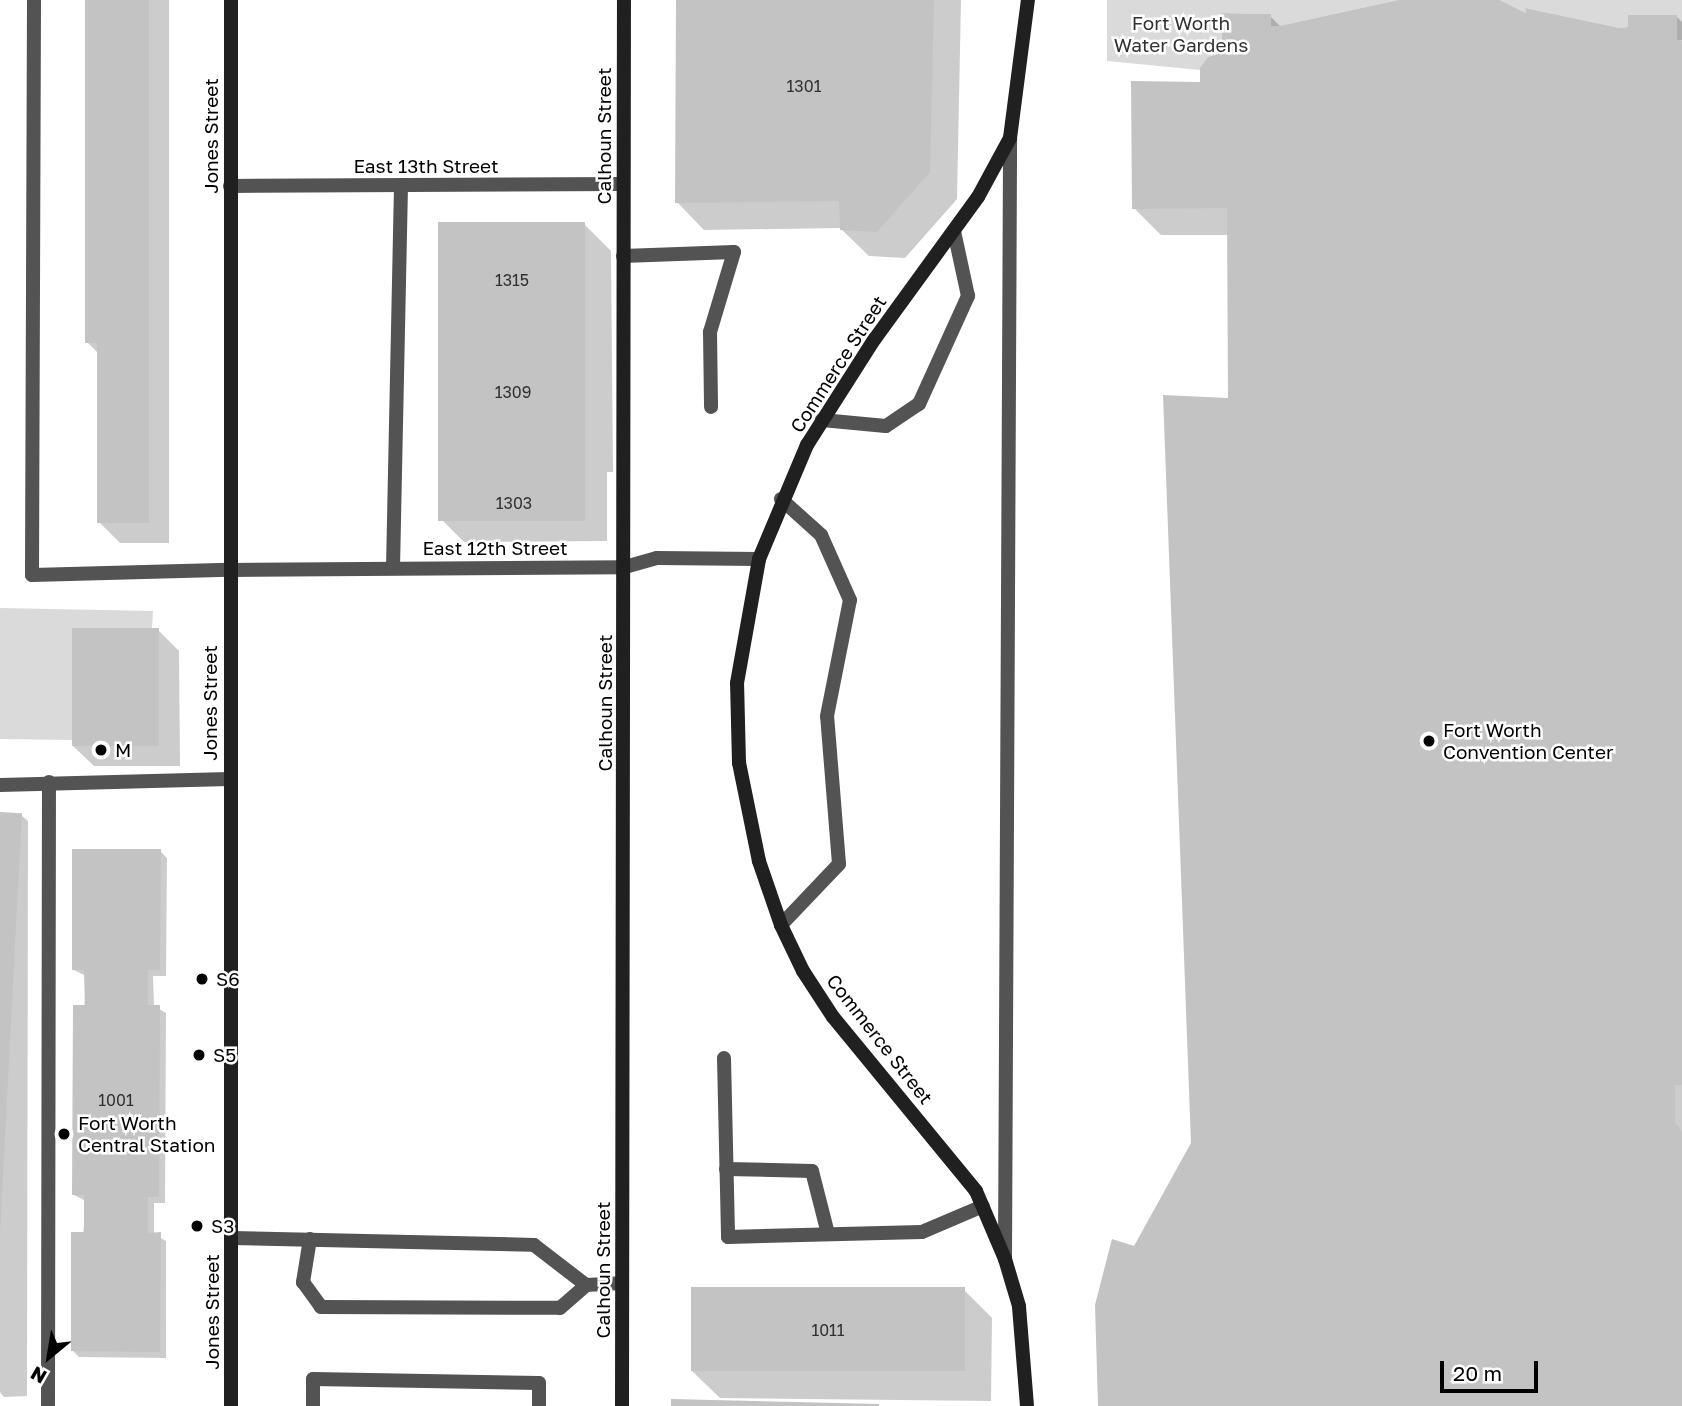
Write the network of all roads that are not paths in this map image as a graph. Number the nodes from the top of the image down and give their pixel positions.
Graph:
1 (34, 0) edge
2 (231, 0) edge
3 (624, 0) edge
4 (1028, 0) edge
5 (1010, 138) junction
6 (623, 184) junction
7 (401, 185) junction
8 (230, 186) junction
9 (954, 231) junction
10 (623, 256) junction
11 (711, 407) dead end
12 (822, 420) junction
13 (781, 499) junction
14 (759, 559) junction
15 (625, 567) junction
16 (393, 568) junction
17 (229, 570) junction
18 (229, 779) junction
19 (49, 782) junction
20 (0, 786) edge
21 (780, 925) junction
22 (724, 1058) dead end
23 (726, 1169) junction
24 (983, 1206) junction
25 (828, 1234) junction
26 (231, 1238) junction
27 (310, 1239) junction
28 (1005, 1259) junction
29 (622, 1283) junction
30 (586, 1285) junction
31 (48, 1406) edge
32 (231, 1406) edge
33 (313, 1406) edge
34 (539, 1406) edge
35 (622, 1406) edge
36 (1027, 1406) edge

1 - 17 street, East 12th Street
2 - 8 street, Jones Street
3 - 6 street, Calhoun Street
4 - 5 street, Commerce Street
5 - 9 street, Commerce Street
5 - 28 street
6 - 7 street, East 13th Street
6 - 10 street, Calhoun Street
7 - 8 street, East 13th Street
7 - 16 street
8 - 17 street, Jones Street
9 - 12 street, Commerce Street
9 - 12 street
10 - 11 street
10 - 15 street, Calhoun Street
12 - 13 street, Commerce Street
13 - 14 street, Commerce Street
13 - 21 street
14 - 15 street, East 12th Street
14 - 21 street, Commerce Street
15 - 16 street, East 12th Street
15 - 29 street, Calhoun Street
16 - 17 street, East 12th Street
17 - 18 street, Jones Street
18 - 19 street
18 - 26 street, Jones Street
19 - 20 street
19 - 31 street
21 - 24 street, Commerce Street
22 - 23 street
23 - 25 street
23 - 25 street
24 - 25 street
24 - 28 street, Commerce Street
26 - 27 street
26 - 32 street, Jones Street
27 - 30 street
27 - 30 street
28 - 36 street, Commerce Street
29 - 30 street
29 - 35 street, Calhoun Street
33 - 34 street

